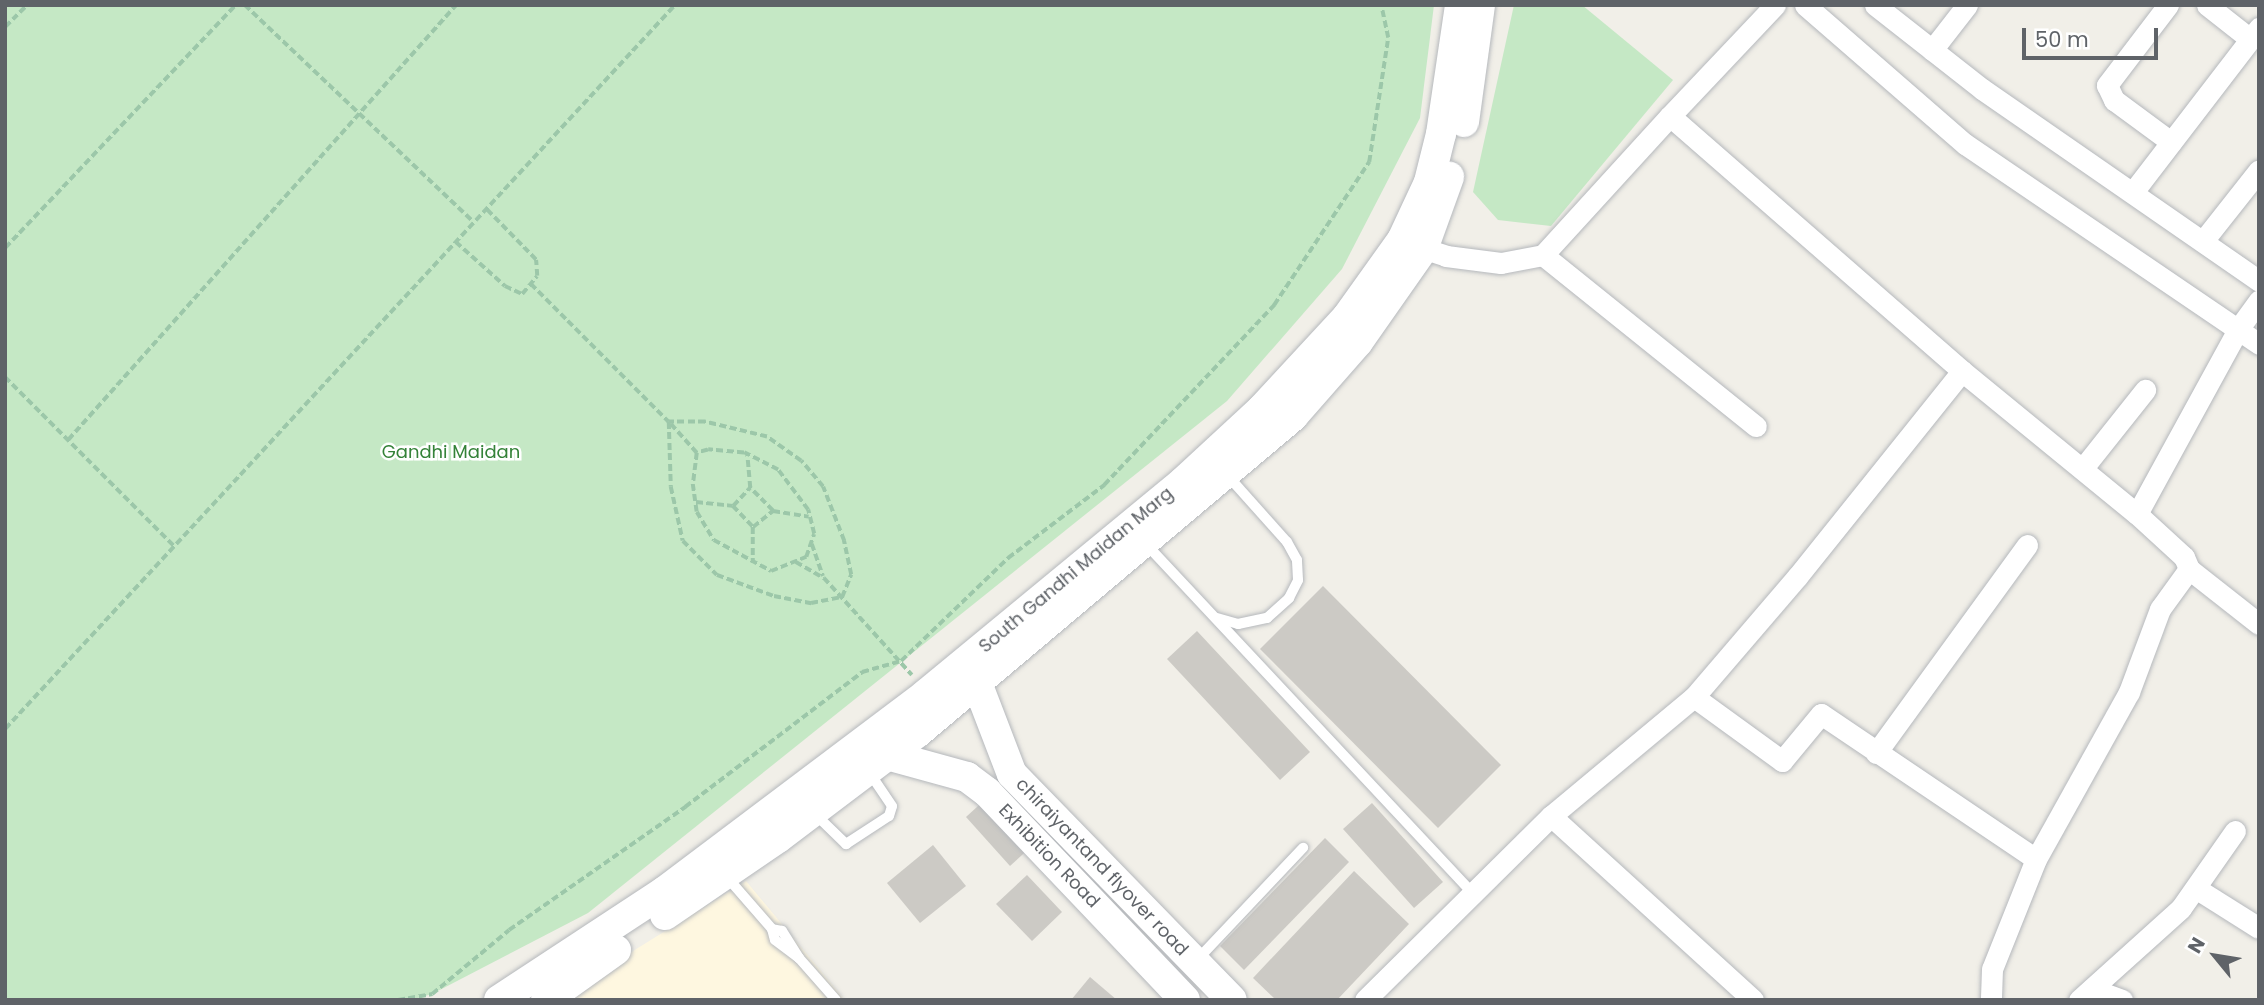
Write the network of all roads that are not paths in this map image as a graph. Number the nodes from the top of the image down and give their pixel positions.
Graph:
1 (1460, 5) edge
2 (1480, 5) edge
3 (1775, 5) edge
4 (1805, 5) edge
5 (1875, 5) edge
6 (1967, 5) edge
7 (2168, 5) edge
8 (2207, 5) edge
9 (2255, 33) edge
10 (1932, 50) junction
11 (1670, 116) junction
12 (2171, 142) junction
13 (2259, 170) edge
14 (2133, 192) junction
15 (2203, 241) junction
16 (1413, 245) junction
17 (1544, 255) junction
18 (2259, 281) edge
19 (2259, 300) edge
20 (2239, 328) junction
21 (2259, 344) edge
22 (1962, 371) junction
23 (2145, 390) dead end
24 (1756, 426) dead end
25 (2083, 468) junction
26 (1226, 473) junction
27 (2137, 514) junction
28 (1137, 534) junction
29 (2027, 545) dead end
30 (2189, 569) junction
31 (1216, 617) junction
32 (2259, 624) edge
33 (977, 683) junction
34 (926, 694) junction
35 (1693, 697) junction
36 (1876, 752) junction
37 (877, 763) junction
38 (813, 811) junction
39 (1550, 816) junction
40 (2235, 831) dead end
41 (1303, 848) dead end
42 (2036, 859) junction
43 (724, 874) junction
44 (2197, 890) junction
45 (1473, 893) junction
46 (2259, 928) edge
47 (1183, 968) edge
48 (2086, 994) edge
49 (504, 997) edge
50 (546, 1000) edge
51 (835, 1000) edge
52 (1207, 1000) edge
53 (1232, 1000) edge
54 (1365, 1000) edge
55 (1753, 1000) edge
56 (1991, 1000) edge
57 (2122, 1000) edge

1 - 16 main road, South Gandhi Maidan Marg
2 - 16 main road
3 - 11 street
4 - 20 street
5 - 10 street
6 - 10 street
7 - 12 street
8 - 9 street
9 - 12 street
10 - 14 street
11 - 17 street
11 - 22 street
12 - 14 street
13 - 15 street
14 - 15 street
15 - 18 street
16 - 17 street
16 - 26 main road
16 - 28 main road, South Gandhi Maidan Marg
17 - 24 street
19 - 20 street
20 - 21 street
20 - 27 street
22 - 25 street
22 - 35 street
23 - 25 street
25 - 27 street
26 - 28 main road
26 - 31 lane
27 - 30 street
28 - 31 lane
28 - 33 main road
28 - 34 main road, South Gandhi Maidan Marg
29 - 36 street
30 - 32 street
30 - 42 street
31 - 45 lane
33 - 34 main road
33 - 37 main road
33 - 47 main road, chiraiyantand flyover road
34 - 49 main road, South Gandhi Maidan Marg
35 - 36 street
35 - 39 street
36 - 42 street
37 - 38 main road
37 - 38 lane
37 - 47 main road, Exhibition Road
38 - 43 main road
39 - 45 street
39 - 55 street
40 - 44 street
41 - 47 lane
42 - 56 street
43 - 50 main road
43 - 51 lane
44 - 46 street
44 - 48 street
45 - 54 street
47 - 52 main road
47 - 53 main road, chiraiyantand flyover road
48 - 57 street

